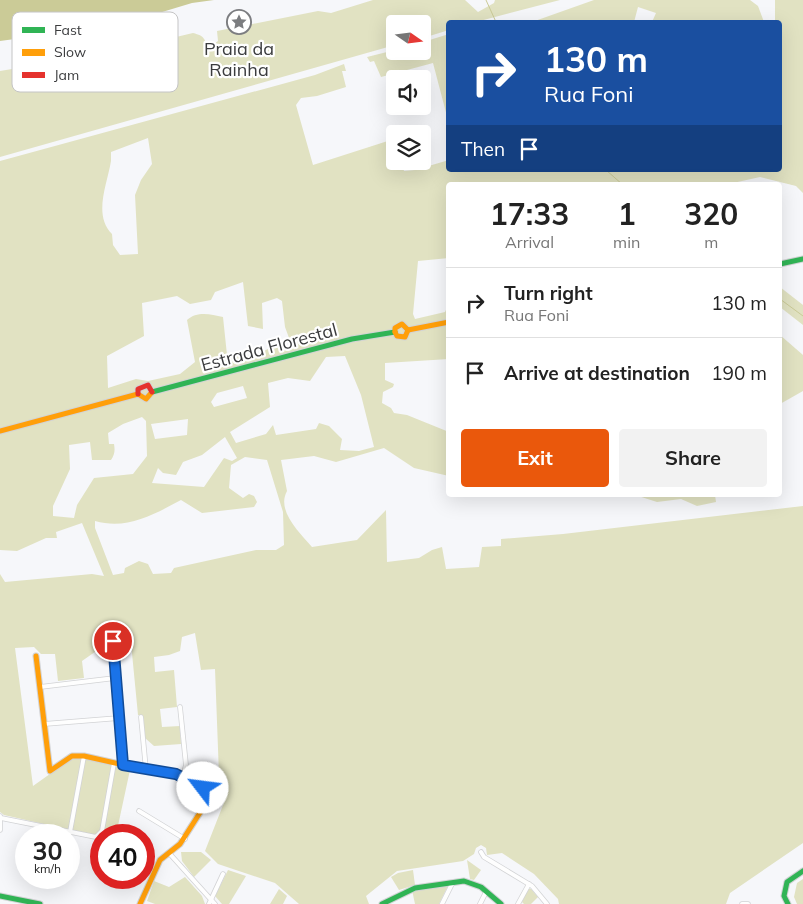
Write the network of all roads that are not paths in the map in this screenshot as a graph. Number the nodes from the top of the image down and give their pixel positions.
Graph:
1 (803, 259) edge
2 (782, 264) edge
3 (446, 323) edge
4 (152, 392) junction
5 (138, 394) junction
6 (0, 431) edge
7 (113, 641) dead end
8 (36, 656) dead end
9 (115, 678) junction
10 (40, 687) junction
11 (180, 707) dead end
12 (141, 717) dead end
13 (118, 718) junction
14 (44, 724) junction
15 (84, 756) junction
16 (114, 763) junction
17 (123, 765) junction
18 (146, 770) junction
19 (183, 776) junction
20 (139, 811) dead end
21 (1, 817) edge
22 (33, 824) edge
23 (71, 824) edge
24 (0, 830) edge
25 (80, 834) edge
26 (185, 839) junction
27 (481, 852) dead end
28 (169, 853) junction
29 (803, 871) edge
30 (224, 874) dead end
31 (452, 884) junction
32 (529, 884) junction
33 (486, 892) junction
34 (0, 896) edge
35 (209, 902) edge
36 (40, 904) edge
37 (140, 904) edge
38 (215, 904) edge
39 (382, 904) edge
40 (442, 904) edge
41 (480, 904) edge
42 (502, 904) edge
43 (518, 904) edge
44 (547, 904) edge
45 (742, 904) edge
46 (748, 904) edge
47 (788, 904) edge

1 - 2 street
3 - 4 street, Estrada Florestal
4 - 5 street
4 - 5 street
5 - 6 street
7 - 9 street
8 - 10 street
9 - 10 street
9 - 13 street
10 - 14 street
11 - 19 street
12 - 18 street
13 - 14 street
13 - 17 street
14 - 15 street
15 - 16 street
15 - 23 street
16 - 17 street
16 - 25 street
17 - 18 street
18 - 19 street
19 - 26 street
20 - 26 street
21 - 22 street
21 - 24 street
26 - 28 street
27 - 32 street
28 - 35 street
28 - 37 street
29 - 47 street
30 - 35 street
31 - 33 street
31 - 39 street
31 - 40 street
32 - 43 street
32 - 44 street
33 - 41 street
33 - 42 street
34 - 36 street
35 - 38 street
45 - 46 street

